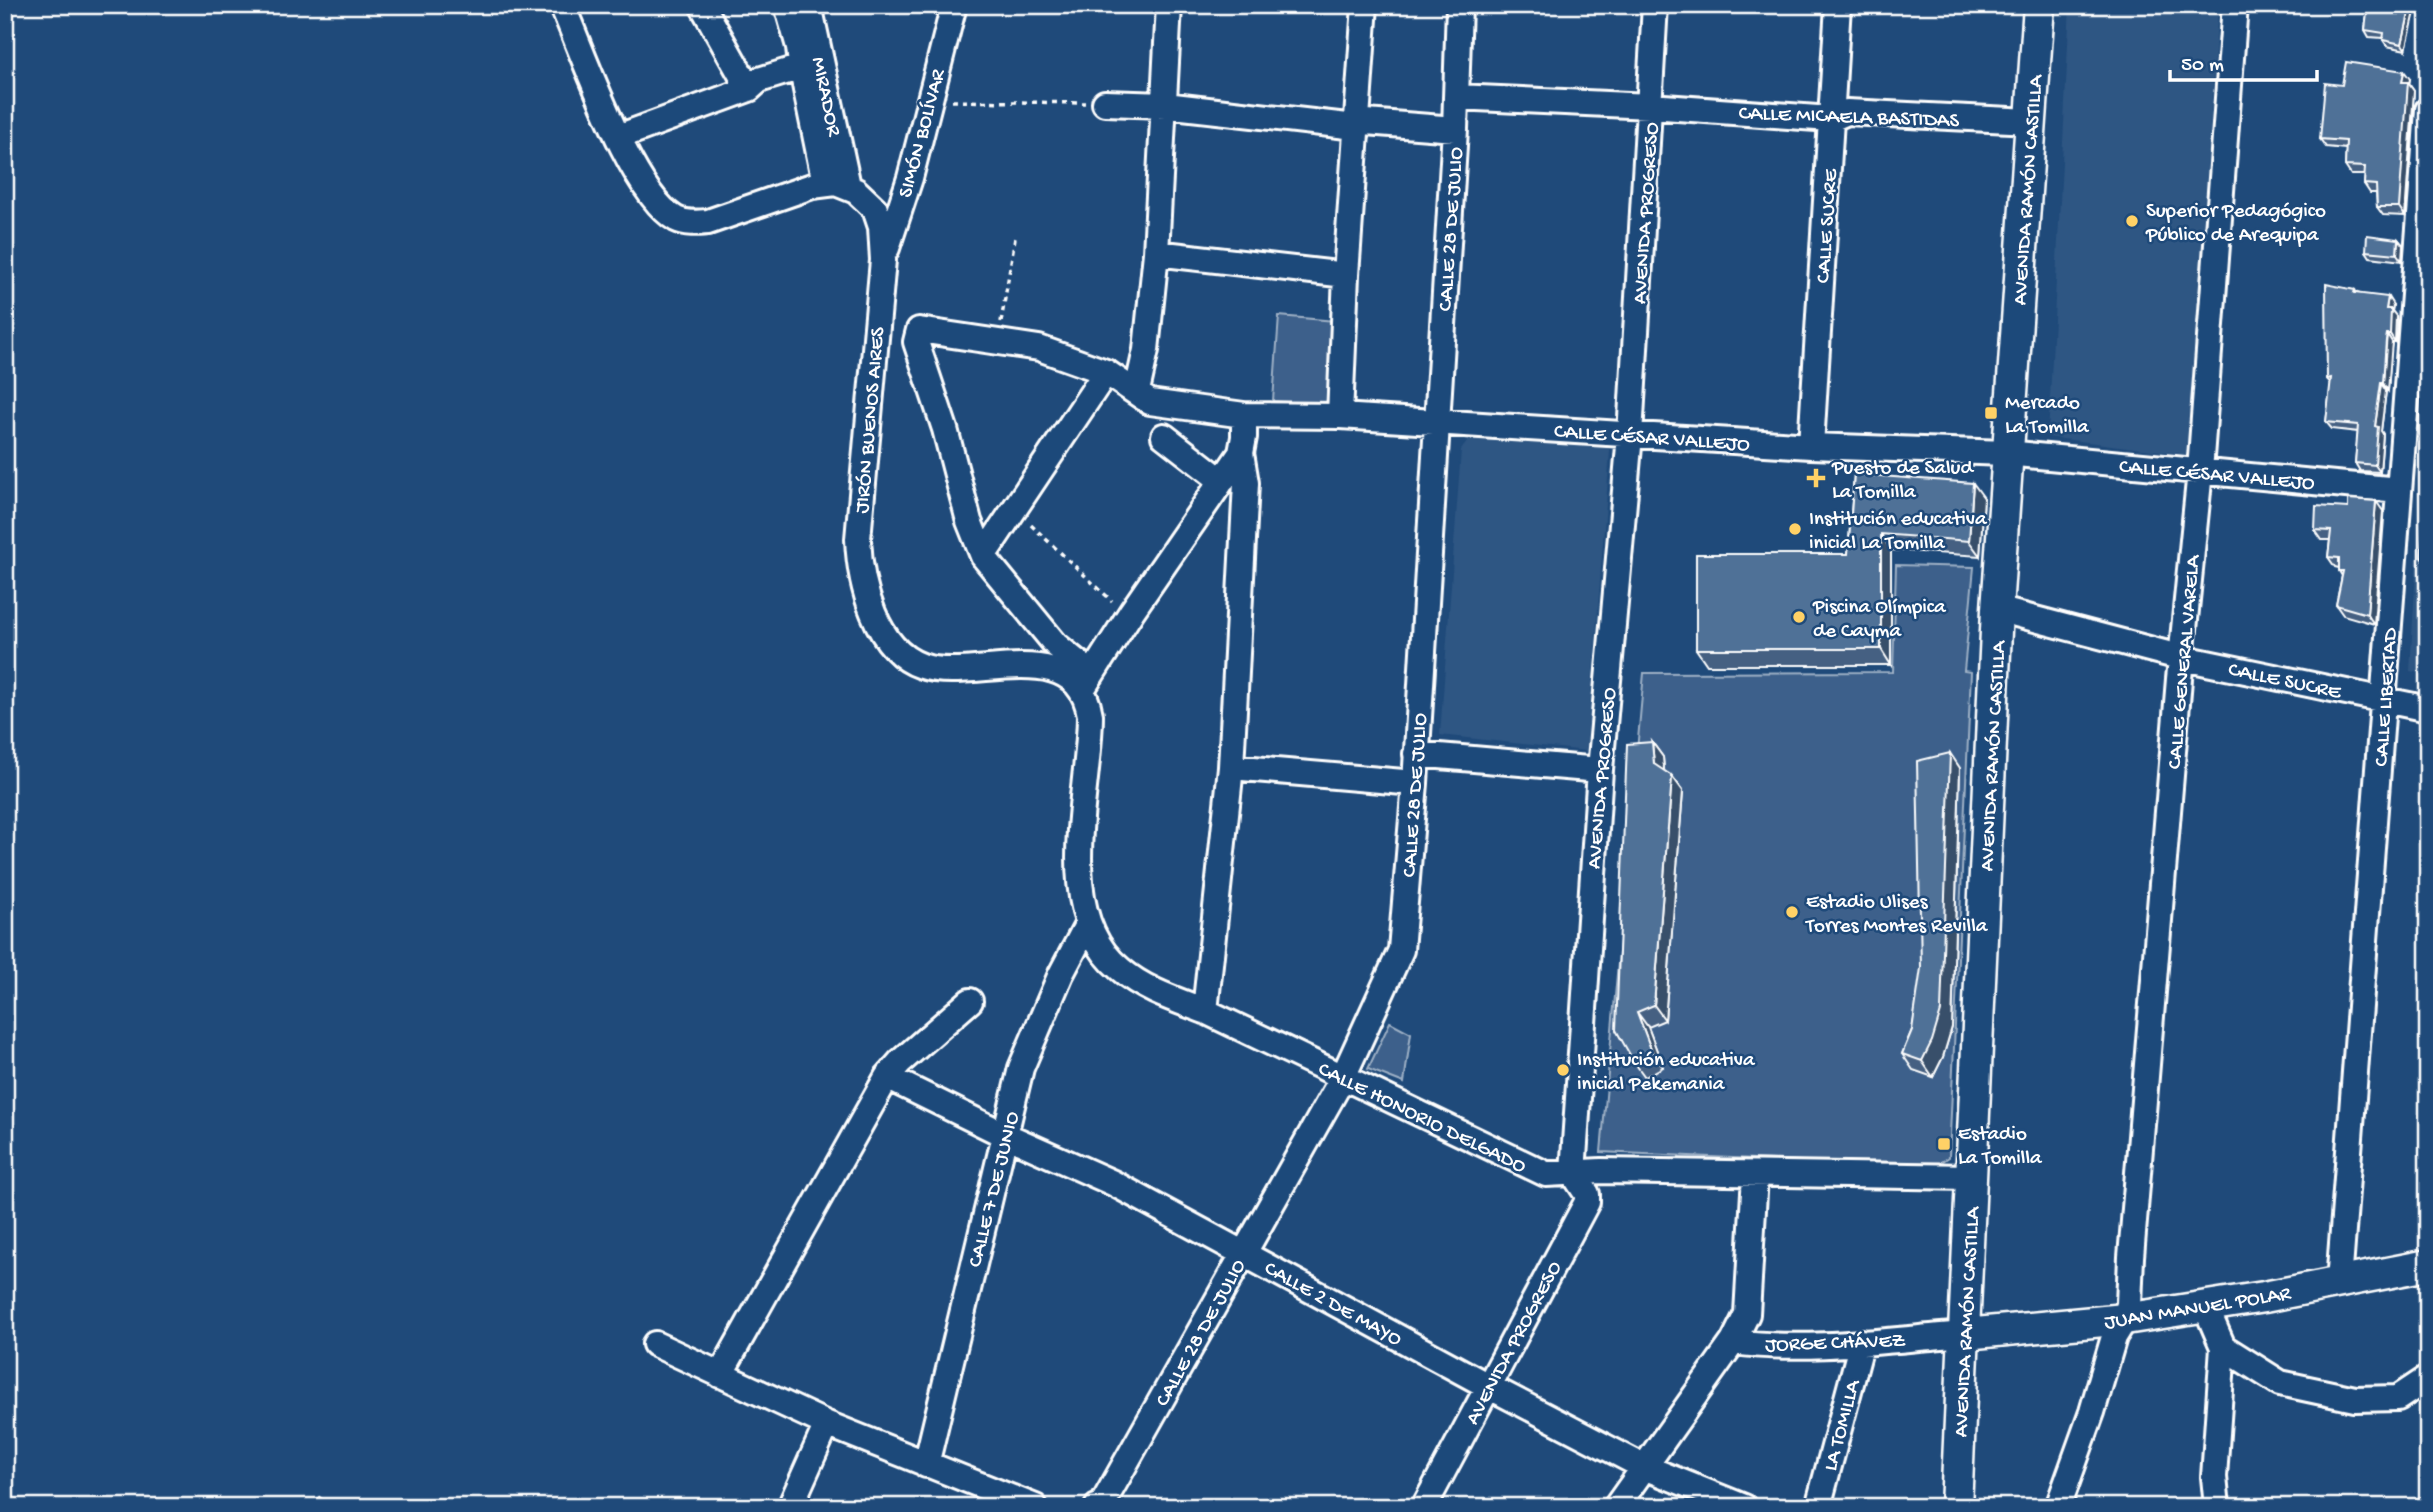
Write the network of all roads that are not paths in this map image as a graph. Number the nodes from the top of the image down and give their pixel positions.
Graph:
1 (562, 5) edge
2 (702, 5) edge
3 (787, 5) edge
4 (809, 5) edge
5 (954, 5) edge
6 (1170, 5) edge
7 (1365, 5) edge
8 (1459, 5) edge
9 (1655, 5) edge
10 (1838, 5) edge
11 (2039, 5) edge
12 (2235, 5) edge
13 (811, 63) junction
14 (749, 89) junction
15 (1456, 97) junction
16 (1105, 103) road end
17 (1165, 105) junction
18 (1650, 106) junction
19 (2428, 110) edge
20 (1831, 119) junction
21 (2031, 121) junction
22 (1356, 127) junction
23 (1455, 129) junction
24 (618, 137) junction
25 (836, 185) junction
26 (1156, 253) junction
27 (883, 260) junction
28 (1346, 275) junction
29 (2418, 340) edge
30 (1106, 372) junction
31 (1137, 391) junction
32 (1244, 415) junction
33 (1340, 416) junction
34 (1436, 422) junction
35 (1630, 435) junction
36 (1164, 436) dead end
37 (1811, 446) junction
38 (1241, 453) junction
39 (2006, 453) junction
40 (2200, 471) junction
41 (1222, 481) junction
42 (2399, 490) junction
43 (983, 556) junction
44 (1997, 609) junction
45 (2183, 658) junction
46 (1086, 683) junction
47 (2384, 700) junction
48 (2428, 709) edge
49 (1416, 754) junction
50 (1231, 767) junction
51 (1600, 770) junction
52 (1415, 783) junction
53 (1088, 923) junction
54 (970, 1001) dead end
55 (1205, 1011) junction
56 (887, 1077) junction
57 (1342, 1077) junction
58 (1005, 1135) junction
59 (1573, 1173) junction
60 (1755, 1175) junction
61 (1971, 1177) junction
62 (1243, 1252) junction
63 (2428, 1265) edge
64 (2339, 1283) junction
65 (2205, 1305) junction
66 (2125, 1319) junction
67 (1965, 1334) junction
68 (1733, 1342) junction
69 (1862, 1342) junction
70 (655, 1344) dead end
71 (2223, 1347) junction
72 (720, 1376) junction
73 (2428, 1378) edge
74 (1488, 1387) junction
75 (827, 1424) junction
76 (926, 1465) junction
77 (1644, 1467) junction
78 (1101, 1506) edge
79 (790, 1507) edge
80 (1035, 1507) edge
81 (1424, 1507) edge
82 (1616, 1507) edge
83 (1744, 1507) edge
84 (1818, 1507) edge
85 (1956, 1507) edge
86 (2058, 1507) edge
87 (2217, 1507) edge

1 - 24 street
2 - 14 street
3 - 13 street, MIRADOR
4 - 13 street, MIRADOR
5 - 27 street, SIMÓN BOLÍVAR
6 - 17 street
7 - 22 street
8 - 15 street, CALLE 28 DE JULIO
9 - 18 street, AVENIDA PROGRESO
10 - 20 street, CALLE SUCRE
11 - 21 main road, AVENIDA RAMÓN CASTILLA
12 - 40 street, CALLE GENERAL VARELA
13 - 14 street
13 - 25 street, MIRADOR
14 - 24 street
15 - 18 street, CALLE MICAELA BASTIDAS
15 - 23 street, CALLE 28 DE JULIO
16 - 17 street
17 - 22 street
17 - 26 street
18 - 20 street, CALLE MICAELA BASTIDAS
18 - 35 street, AVENIDA PROGRESO
19 - 29 street, CALLE LIBERTAD
20 - 21 street, CALLE MICAELA BASTIDAS
20 - 37 street, CALLE SUCRE
21 - 39 main road, AVENIDA RAMÓN CASTILLA
22 - 23 street
22 - 28 street
23 - 34 street, CALLE 28 DE JULIO
24 - 25 street
25 - 27 street, JIRÓN BUENOS AIRES
26 - 28 street
26 - 31 street
27 - 46 street, JIRÓN BUENOS AIRES
28 - 33 street
29 - 42 street, CALLE LIBERTAD
30 - 31 street, CALLE CÉSAR VALLEJO
30 - 43 street
30 - 43 street, CALLE CÉSAR VALLEJO
31 - 32 street, CALLE CÉSAR VALLEJO
32 - 33 street, CALLE CÉSAR VALLEJO
32 - 38 street
33 - 34 street, CALLE CÉSAR VALLEJO
34 - 35 street, CALLE CÉSAR VALLEJO
34 - 49 street, CALLE 28 DE JULIO
35 - 37 street, CALLE CÉSAR VALLEJO
35 - 51 street, AVENIDA PROGRESO
36 - 41 street
37 - 39 street, CALLE CÉSAR VALLEJO
38 - 41 street
38 - 50 street
39 - 40 street, CALLE CÉSAR VALLEJO
39 - 44 main road, AVENIDA RAMÓN CASTILLA
40 - 42 street, CALLE CÉSAR VALLEJO
40 - 45 street, CALLE GENERAL VARELA
41 - 46 street
42 - 47 street, CALLE LIBERTAD
43 - 46 street
44 - 45 street, CALLE SUCRE
44 - 61 main road, AVENIDA RAMÓN CASTILLA
45 - 47 street, CALLE SUCRE
45 - 66 street, CALLE GENERAL VARELA
46 - 53 street
47 - 48 street, CALLE SUCRE
47 - 64 street, CALLE LIBERTAD
49 - 51 street
49 - 52 street, CALLE 28 DE JULIO
50 - 52 street
50 - 55 street
51 - 59 street, AVENIDA PROGRESO
52 - 57 street, CALLE 28 DE JULIO
53 - 55 street, CALLE HONORIO DELGADO
53 - 58 street, CALLE 7 DE JUNIO
54 - 56 street
55 - 57 street, CALLE HONORIO DELGADO
56 - 58 street, CALLE 2 DE MAYO
56 - 72 street
57 - 59 street, CALLE HONORIO DELGADO
57 - 62 street, CALLE 28 DE JULIO
58 - 62 street, CALLE 2 DE MAYO
58 - 76 street, CALLE 7 DE JUNIO
59 - 60 street, CALLE HONORIO DELGADO
59 - 74 street, AVENIDA PROGRESO
60 - 61 street, CALLE HONORIO DELGADO
60 - 68 street
61 - 67 main road, AVENIDA RAMÓN CASTILLA
62 - 74 street, CALLE 2 DE MAYO
62 - 78 street, CALLE 28 DE JULIO
63 - 64 main road, JUAN MANUEL POLAR
64 - 65 main road, JUAN MANUEL POLAR
65 - 66 main road, JUAN MANUEL POLAR
65 - 71 street
66 - 67 main road, JUAN MANUEL POLAR
66 - 86 street, CALLE GENERAL VARELA
67 - 69 street, JORGE CHÁVEZ
67 - 85 main road, AVENIDA RAMÓN CASTILLA
68 - 69 street, JORGE CHÁVEZ
68 - 77 street
69 - 84 street, LA TOMILLA
70 - 72 street
71 - 73 street
71 - 87 street
72 - 75 street
74 - 77 street, CALLE 2 DE MAYO
74 - 81 street, AVENIDA PROGRESO
75 - 76 street
75 - 79 street
76 - 80 street
77 - 82 street
77 - 83 street, CALLE 2 DE MAYO

